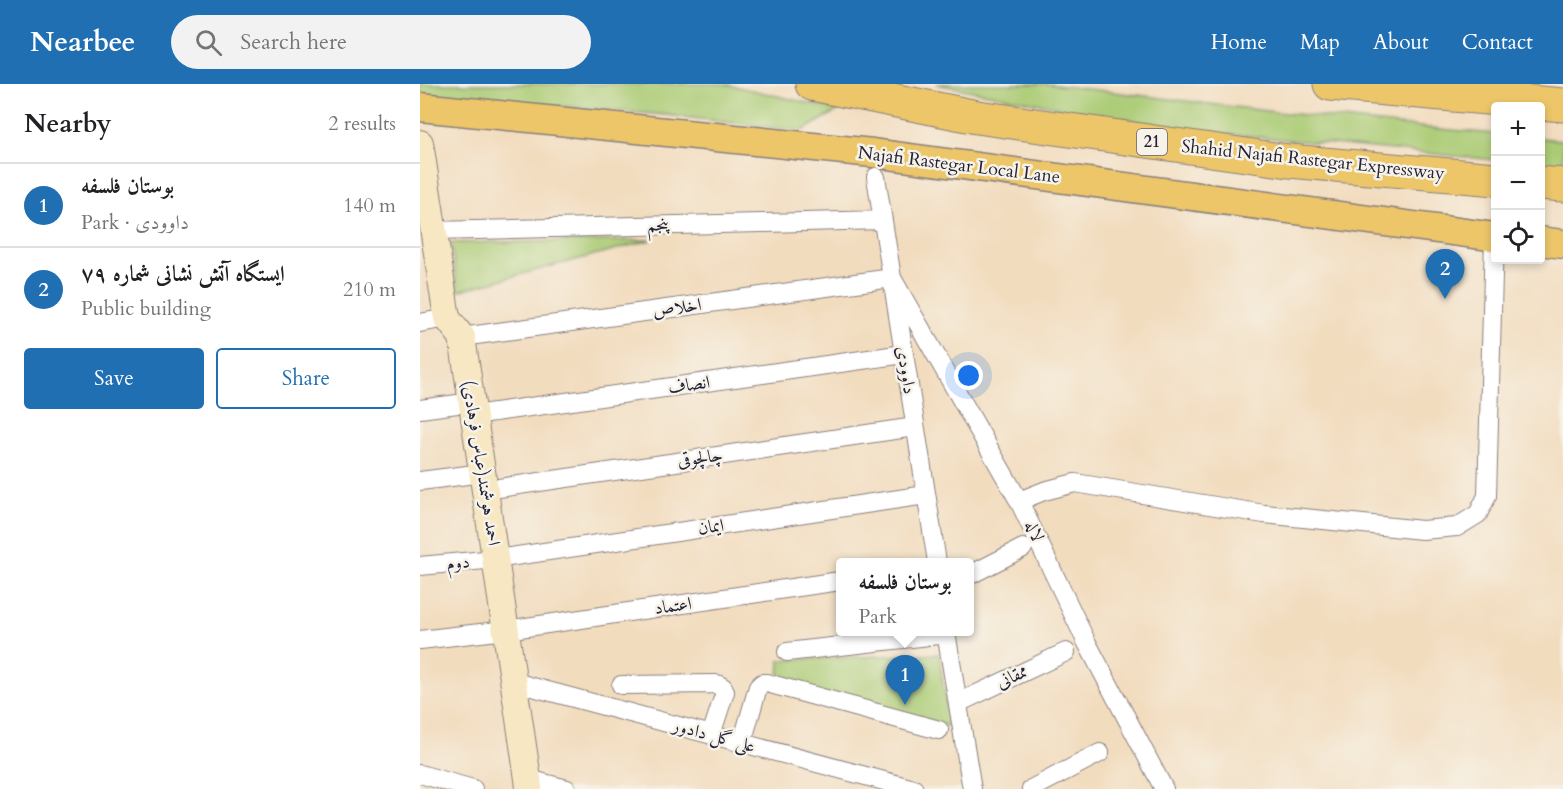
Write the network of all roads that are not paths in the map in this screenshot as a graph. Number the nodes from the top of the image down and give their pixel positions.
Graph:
1 (812, 84) edge
2 (1330, 84) edge
3 (1563, 105) edge
4 (420, 107) edge
5 (420, 142) edge
6 (876, 177) dead end
7 (1491, 180) edge
8 (1545, 184) edge
9 (1563, 186) edge
10 (883, 220) junction
11 (434, 231) junction
12 (1491, 236) edge
13 (1545, 242) edge
14 (1563, 244) edge
15 (1494, 264) edge
16 (892, 278) junction
17 (420, 322) edge
18 (455, 328) junction
19 (904, 354) junction
20 (420, 409) edge
21 (473, 409) junction
22 (915, 427) junction
23 (420, 481) edge
24 (484, 482) junction
25 (926, 495) junction
26 (1019, 501) junction
27 (1023, 548) dead end
28 (935, 558) edge
29 (496, 559) junction
30 (420, 566) edge
31 (974, 572) edge
32 (836, 582) edge
33 (506, 630) junction
34 (922, 636) edge
35 (947, 636) edge
36 (420, 640) edge
37 (787, 652) dead end
38 (1066, 652) dead end
39 (514, 682) junction
40 (621, 685) dead end
41 (958, 703) junction
42 (939, 730) dead end
43 (711, 735) junction
44 (742, 743) junction
45 (1100, 753) dead end
46 (420, 774) edge
47 (528, 784) edge
48 (473, 789) edge
49 (567, 789) edge
50 (914, 789) edge
51 (972, 789) edge
52 (1031, 789) edge
53 (1164, 789) edge

1 - 7 highway, Shahid Najafi Rastegar Expressway / 21
2 - 3 highway
4 - 12 main road, Najafi Rastegar Local Lane
5 - 11 street, احمد هوشمند(عباس فرهادی)
6 - 10 street, داوودی
8 - 9 highway
10 - 11 street, پنجم
10 - 16 street, داوودی
11 - 18 street, احمد هوشمند(عباس فرهادی)
13 - 14 main road
15 - 26 street
16 - 18 street, اخلاص
16 - 19 street, داوودی
16 - 26 street, لاله
17 - 18 street, اخلاص
18 - 21 street, احمد هوشمند(عباس فرهادی)
19 - 21 street, انصاف
19 - 22 street, داوودی
20 - 21 street, انصاف
21 - 24 street, احمد هوشمند(عباس فرهادی)
22 - 24 street, چالچوقی
22 - 25 street, داوودی
23 - 24 street, چالچوقی
24 - 29 street, احمد هوشمند(عباس فرهادی)
25 - 28 street, داوودی
25 - 29 street, ایمان
26 - 53 street, لاله
27 - 31 street
29 - 30 street, دوم
29 - 33 street, احمد هوشمند(عباس فرهادی)
32 - 33 street, اعتماد
33 - 36 street
33 - 39 street, احمد هوشمند(عباس فرهادی)
34 - 37 street
35 - 41 street
38 - 41 street, ممقانی
39 - 43 street, علی گل دادور
39 - 47 street, احمد هوشمند(عباس فرهادی)
40 - 43 street
41 - 51 street
42 - 44 street
43 - 44 street, علی گل دادور
44 - 50 street, علی گل دادور
45 - 52 street
46 - 48 street
47 - 49 street

